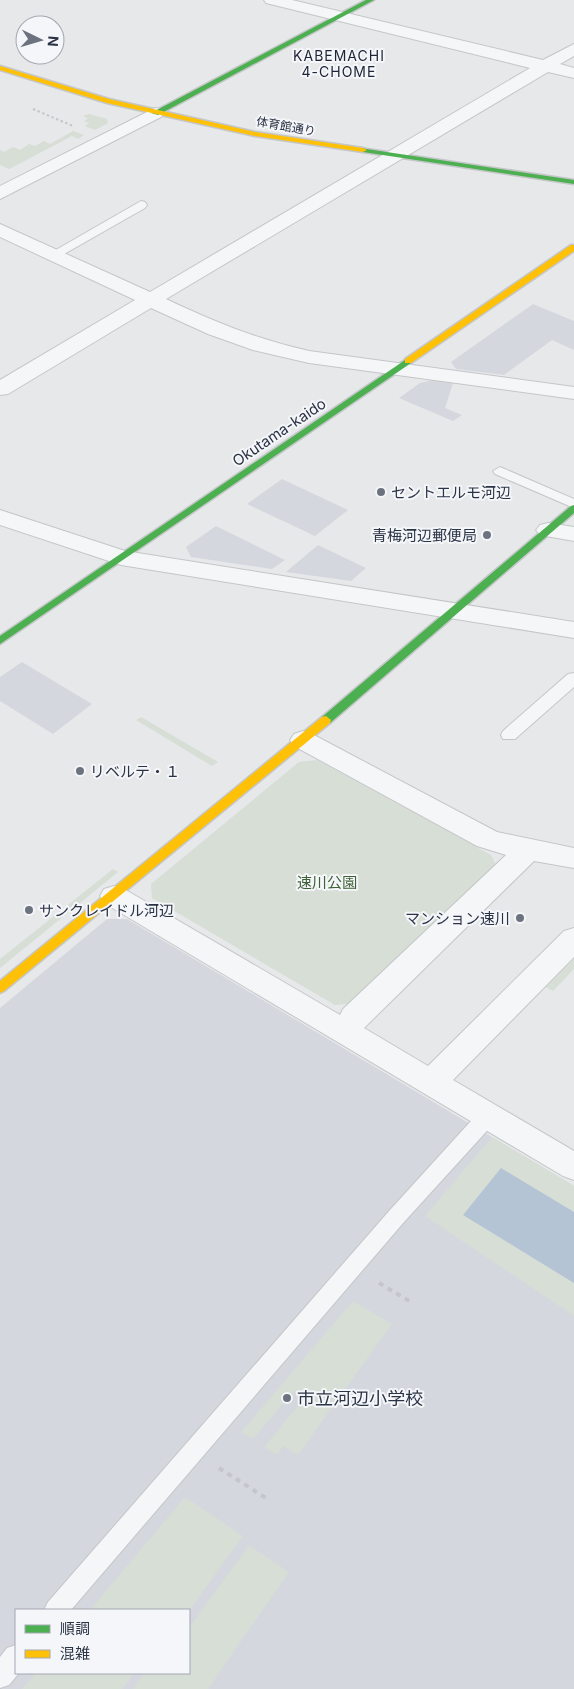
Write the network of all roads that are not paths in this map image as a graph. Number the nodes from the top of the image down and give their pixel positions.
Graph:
1 (272, 0) edge
2 (371, 0) edge
3 (339, 16) junction
4 (574, 48) edge
5 (545, 65) junction
6 (0, 68) edge
7 (574, 73) edge
8 (154, 113) junction
9 (393, 156) junction
10 (574, 182) edge
11 (0, 193) edge
12 (141, 204) dead end
13 (0, 230) edge
14 (574, 247) edge
15 (53, 255) junction
16 (151, 300) junction
17 (397, 369) junction
18 (0, 389) edge
19 (574, 393) edge
20 (500, 471) dead end
21 (574, 504) edge
22 (574, 508) edge
23 (0, 517) edge
24 (548, 530) junction
25 (574, 534) edge
26 (121, 558) junction
27 (454, 611) junction
28 (574, 630) edge
29 (0, 641) edge
30 (574, 678) edge
31 (509, 735) dead end
32 (303, 740) junction
33 (528, 850) junction
34 (574, 858) edge
35 (114, 896) junction
36 (574, 939) edge
37 (0, 988) edge
38 (346, 1032) junction
39 (431, 1083) junction
40 (488, 1116) junction
41 (574, 1167) edge
42 (57, 1609) edge
43 (15, 1657) edge
44 (0, 1676) edge

1 - 3 street
2 - 3 street
3 - 5 street
3 - 8 street
4 - 5 street
5 - 7 street
5 - 9 street
6 - 8 street, 体育館通り
8 - 9 street, 体育館通り
8 - 11 street
9 - 10 street, 体育館通り
9 - 16 street
12 - 15 lane
13 - 15 street
14 - 17 street, Okutama-kaido
15 - 16 street
16 - 17 street
16 - 18 street
17 - 19 street
17 - 26 street, Okutama-kaido
20 - 21 lane
22 - 24 street
23 - 26 street
24 - 25 street
24 - 27 street
26 - 27 street
26 - 29 street, Okutama-kaido
27 - 28 street
27 - 32 street
30 - 31 lane
32 - 33 street
32 - 35 street
33 - 34 street
33 - 38 street
35 - 37 street
35 - 38 street
36 - 39 street
38 - 39 street
39 - 40 street
40 - 41 street
40 - 42 lane
43 - 44 lane

